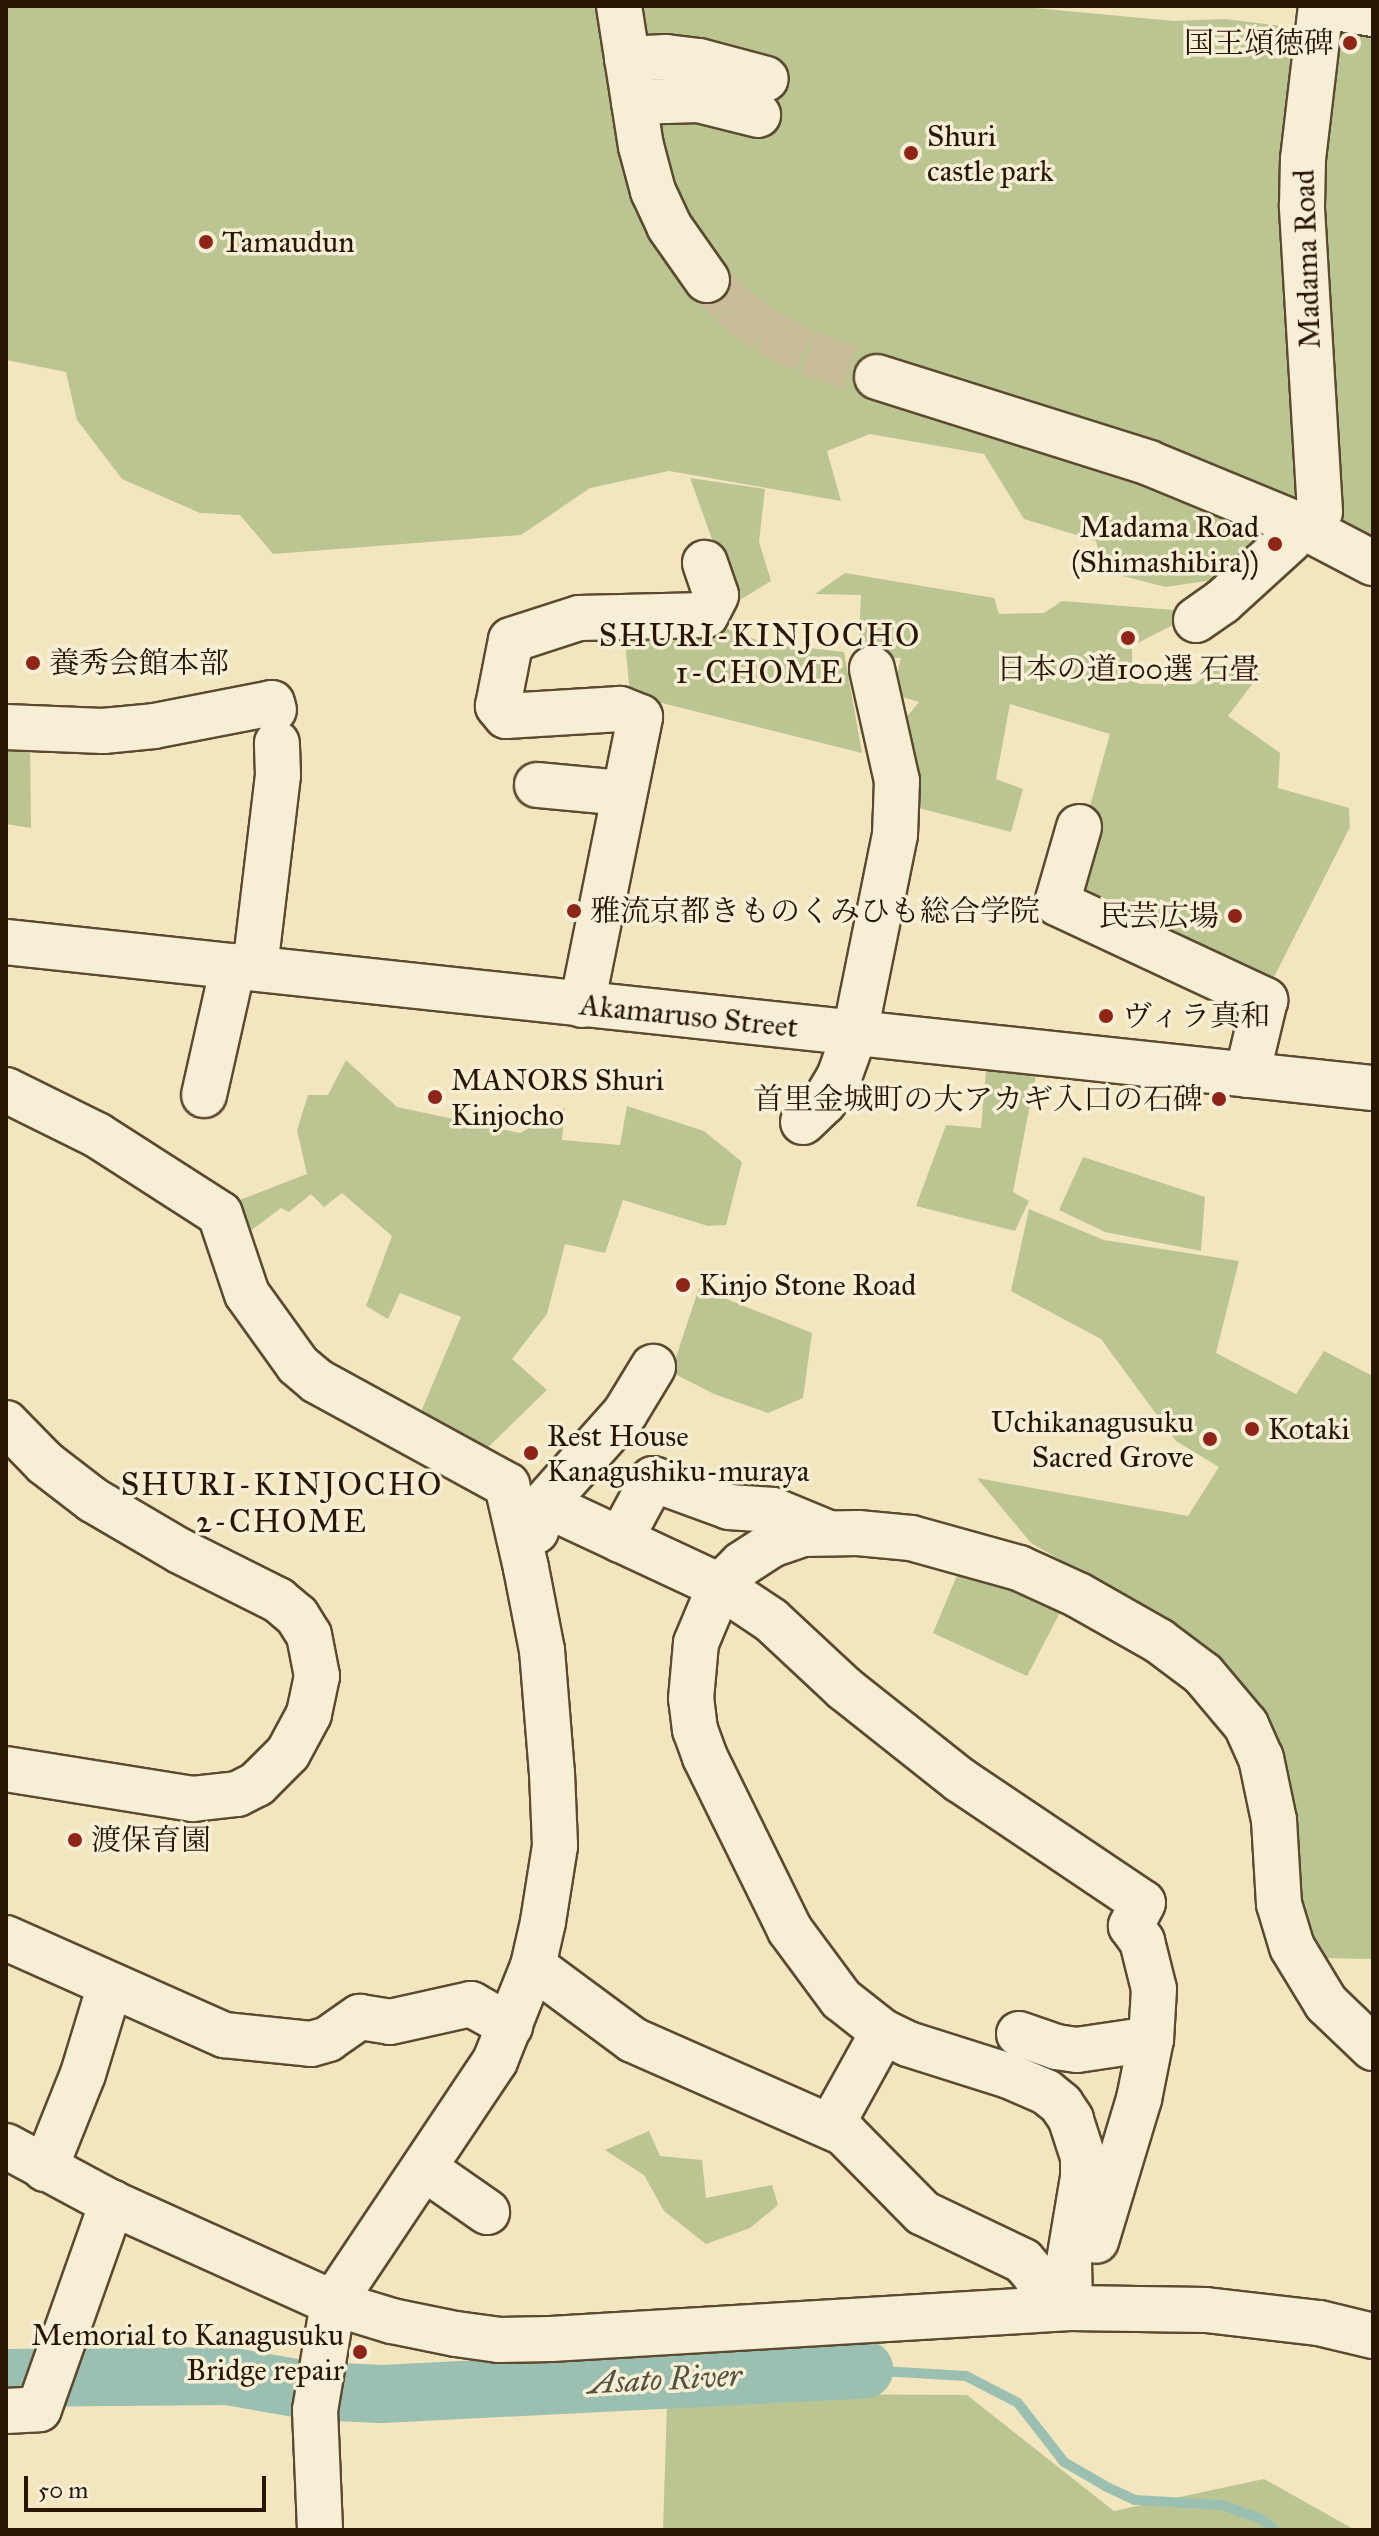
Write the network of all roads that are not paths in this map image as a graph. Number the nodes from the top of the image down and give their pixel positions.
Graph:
1 (619, 6) edge
2 (1322, 6) edge
3 (1373, 14) edge
4 (627, 59) junction
5 (634, 102) junction
6 (707, 280) tunnel mouth
7 (877, 377) tunnel mouth
8 (705, 563) dead end
9 (1373, 563) edge
10 (1196, 620) dead end
11 (872, 669) dead end
12 (6, 727) edge
13 (537, 785) dead end
14 (624, 793) junction
15 (1079, 827) dead end
16 (6, 942) edge
17 (244, 967) junction
18 (582, 1005) junction
19 (855, 1033) junction
20 (1247, 1075) junction
21 (1373, 1088) edge
22 (6, 1090) edge
23 (204, 1095) dead end
24 (803, 1122) dead end
25 (653, 1367) dead end
26 (6, 1423) edge
27 (525, 1494) junction
28 (826, 1532) junction
29 (620, 1540) junction
30 (720, 1586) junction
31 (6, 1769) edge
32 (6, 1938) edge
33 (533, 1966) junction
34 (110, 1985) junction
35 (510, 2026) junction
36 (883, 2032) junction
37 (1019, 2034) dead end
38 (1151, 2039) junction
39 (1373, 2048) edge
40 (831, 2126) junction
41 (6, 2146) edge
42 (424, 2168) junction
43 (45, 2169) junction
44 (112, 2203) junction
45 (487, 2212) dead end
46 (333, 2303) junction
47 (1074, 2308) junction
48 (1373, 2336) edge
49 (22, 2410) edge
50 (320, 2530) edge

1 - 4 street
2 - 3 street
2 - 10 street, Madama Road
4 - 5 street
4 - 5 street
5 - 6 street
7 - 9 street
8 - 14 street
11 - 19 street
12 - 17 street
13 - 14 street
14 - 18 street
15 - 20 street
16 - 17 street, Akamaruso Street
17 - 18 street, Akamaruso Street
17 - 23 street
18 - 19 street, Akamaruso Street
19 - 20 street, Akamaruso Street
19 - 24 street
20 - 21 street, Akamaruso Street
22 - 27 street
25 - 27 street
26 - 31 street
27 - 29 street
27 - 33 street
28 - 29 street
28 - 30 street
28 - 39 street
29 - 30 street
30 - 36 street
30 - 38 street
32 - 34 street
33 - 35 street
33 - 40 street
34 - 35 street
34 - 43 street
35 - 42 street
36 - 40 street
36 - 47 street
37 - 38 street
38 - 47 street
40 - 47 street
41 - 43 street
42 - 45 street
42 - 46 street
43 - 44 street
44 - 46 street
44 - 49 street
46 - 47 street
46 - 50 street
47 - 48 street

